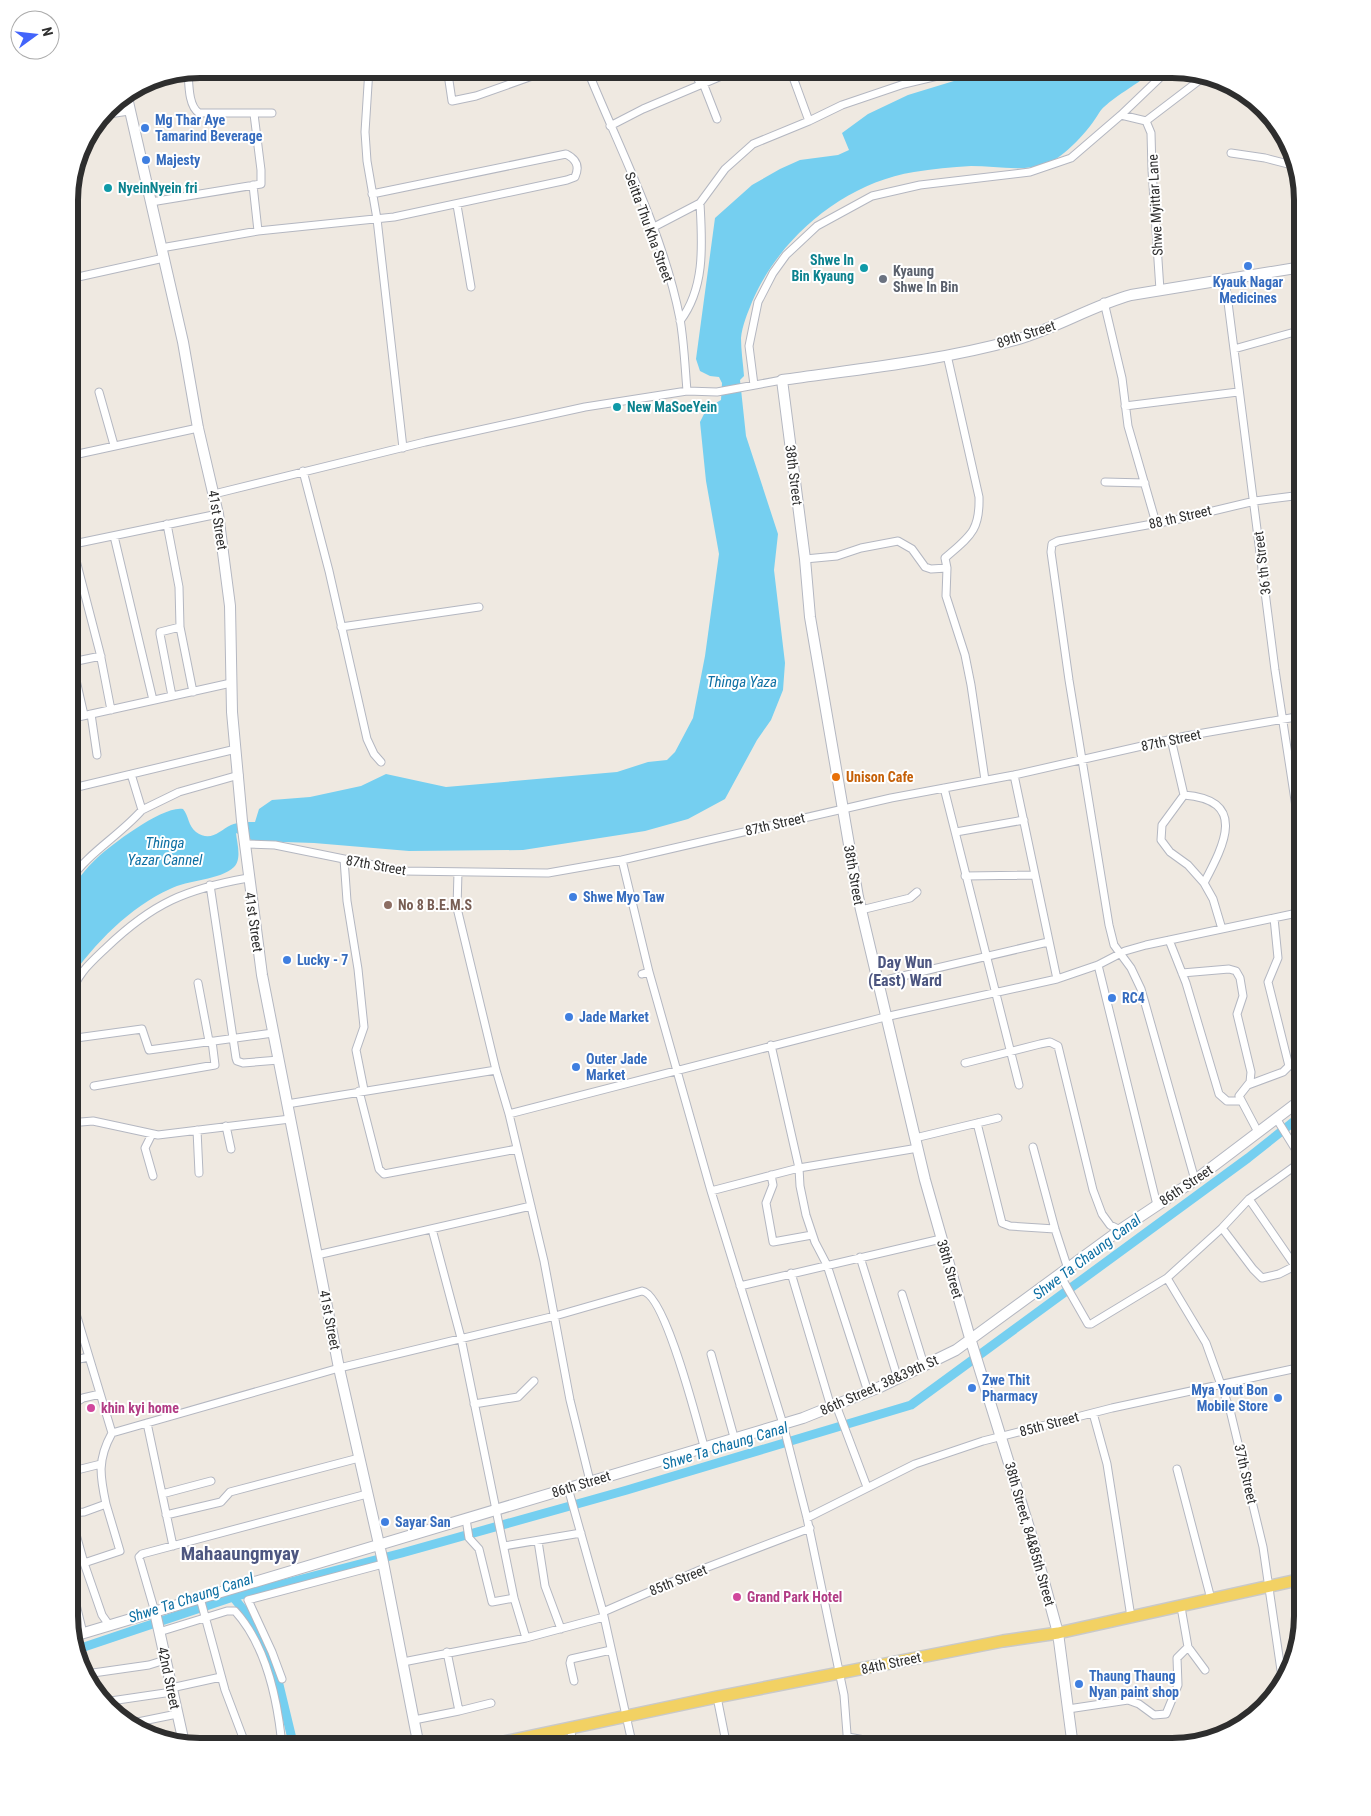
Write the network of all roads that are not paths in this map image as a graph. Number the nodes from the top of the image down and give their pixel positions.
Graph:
1 (368, 78) edge
2 (448, 78) edge
3 (527, 78) edge
4 (591, 78) edge
5 (698, 78) edge
6 (714, 78) edge
7 (793, 78) edge
8 (925, 78) edge
9 (1160, 78) edge
10 (189, 79) edge
11 (1199, 81) edge
12 (701, 83) junction
13 (127, 101) edge
14 (129, 112) junction
15 (272, 112) dead end
16 (112, 114) edge
17 (254, 114) junction
18 (1121, 115) junction
19 (717, 119) dead end
20 (809, 121) junction
21 (1146, 121) junction
22 (610, 126) junction
23 (1231, 153) dead end
24 (1288, 164) edge
25 (253, 185) junction
26 (372, 194) junction
27 (151, 202) junction
28 (700, 203) junction
29 (457, 205) junction
30 (377, 219) junction
31 (652, 228) junction
32 (258, 231) junction
33 (163, 253) junction
34 (1294, 267) edge
35 (78, 277) edge
36 (1225, 279) junction
37 (471, 287) dead end
38 (1160, 290) junction
39 (1104, 302) junction
40 (680, 320) junction
41 (1294, 332) edge
42 (1234, 349) junction
43 (947, 355) junction
44 (782, 380) junction
45 (754, 384) junction
46 (687, 391) junction
47 (100, 392) dead end
48 (1238, 392) junction
49 (1125, 406) junction
50 (198, 428) junction
51 (114, 445) junction
52 (403, 448) junction
53 (78, 454) edge
54 (303, 471) junction
55 (1104, 482) dead end
56 (1145, 483) junction
57 (214, 494) junction
58 (1294, 496) edge
59 (1255, 501) junction
60 (218, 514) junction
61 (1156, 523) junction
62 (167, 524) junction
63 (114, 536) junction
64 (78, 544) edge
65 (806, 559) junction
66 (78, 568) edge
67 (947, 568) junction
68 (479, 607) dead end
69 (180, 627) junction
70 (341, 628) junction
71 (101, 656) junction
72 (78, 661) edge
73 (231, 683) junction
74 (78, 685) edge
75 (193, 692) junction
76 (172, 696) junction
77 (153, 700) junction
78 (111, 710) junction
79 (88, 715) junction
80 (78, 717) edge
81 (1294, 718) edge
82 (1282, 720) junction
83 (1171, 740) junction
84 (236, 749) junction
85 (97, 755) dead end
86 (1083, 759) junction
87 (381, 762) dead end
88 (131, 774) junction
89 (239, 775) junction
90 (1014, 775) junction
91 (1294, 775) edge
92 (985, 780) junction
93 (78, 787) edge
94 (944, 788) junction
95 (1184, 795) junction
96 (844, 809) junction
97 (142, 810) junction
98 (1024, 820) junction
99 (956, 832) junction
100 (245, 843) junction
101 (344, 859) junction
102 (622, 860) junction
103 (78, 870) edge
104 (458, 872) junction
105 (1035, 875) junction
106 (966, 876) junction
107 (248, 878) junction
108 (1204, 883) junction
109 (210, 885) junction
110 (917, 892) dead end
111 (861, 910) junction
112 (1294, 914) edge
113 (1274, 918) junction
114 (1222, 929) junction
115 (1169, 940) junction
116 (1048, 942) junction
117 (1118, 954) junction
118 (986, 956) junction
119 (1098, 965) junction
120 (1182, 973) junction
121 (1057, 978) junction
122 (78, 979) edge
123 (877, 982) junction
124 (198, 983) dead end
125 (996, 992) junction
126 (885, 1017) junction
127 (274, 1032) junction
128 (78, 1038) edge
129 (232, 1038) junction
130 (210, 1041) junction
131 (771, 1046) junction
132 (1010, 1050) junction
133 (279, 1060) junction
134 (965, 1063) dead end
135 (496, 1070) junction
136 (675, 1070) junction
137 (1019, 1084) dead end
138 (94, 1086) dead end
139 (1247, 1086) junction
140 (361, 1090) junction
141 (1241, 1101) junction
142 (287, 1104) junction
143 (1294, 1107) edge
144 (509, 1114) junction
145 (998, 1118) dead end
146 (290, 1119) junction
147 (78, 1122) edge
148 (1279, 1122) junction
149 (977, 1123) junction
150 (226, 1126) junction
151 (196, 1130) junction
152 (1258, 1132) junction
153 (152, 1134) junction
154 (916, 1143) junction
155 (1033, 1147) dead end
156 (1294, 1148) edge
157 (231, 1149) dead end
158 (517, 1149) junction
159 (1294, 1167) edge
160 (799, 1168) junction
161 (199, 1173) dead end
162 (771, 1175) junction
163 (153, 1176) dead end
164 (1195, 1180) junction
165 (710, 1191) junction
166 (1249, 1199) junction
167 (1157, 1205) junction
168 (531, 1206) junction
169 (1222, 1228) junction
170 (432, 1229) junction
171 (1055, 1229) junction
172 (1120, 1230) junction
173 (812, 1235) junction
174 (941, 1239) junction
175 (317, 1255) junction
176 (860, 1257) junction
177 (827, 1265) junction
178 (1294, 1265) edge
179 (1294, 1266) edge
180 (791, 1273) junction
181 (1064, 1276) junction
182 (1167, 1278) junction
183 (740, 1286) junction
184 (902, 1294) dead end
185 (554, 1316) junction
186 (78, 1317) edge
187 (461, 1338) junction
188 (970, 1338) junction
189 (711, 1354) dead end
190 (89, 1357) junction
191 (78, 1359) edge
192 (978, 1360) joint
193 (924, 1365) junction
194 (339, 1368) junction
195 (1294, 1369) edge
196 (898, 1379) junction
197 (534, 1381) dead end
198 (1221, 1383) junction
199 (868, 1392) junction
200 (100, 1394) junction
201 (78, 1401) edge
202 (474, 1404) junction
203 (834, 1406) junction
204 (1093, 1413) junction
205 (147, 1423) junction
206 (783, 1425) junction
207 (112, 1433) junction
208 (1002, 1436) junction
209 (734, 1437) junction
210 (704, 1446) junction
211 (359, 1458) junction
212 (101, 1464) junction
213 (1177, 1469) dead end
214 (78, 1470) edge
215 (212, 1481) dead end
216 (590, 1482) junction
217 (867, 1487) junction
218 (569, 1492) junction
219 (162, 1494) junction
220 (367, 1494) junction
221 (106, 1504) junction
222 (78, 1512) edge
223 (496, 1514) junction
224 (166, 1515) junction
225 (808, 1518) junction
226 (467, 1524) junction
227 (810, 1528) junction
228 (581, 1533) junction
229 (538, 1541) junction
230 (78, 1543) edge
231 (173, 1546) junction
232 (379, 1546) junction
233 (504, 1546) junction
234 (84, 1563) junction
235 (383, 1563) junction
236 (1294, 1581) edge
237 (1269, 1587) junction
238 (514, 1598) junction
239 (1211, 1599) junction
240 (201, 1601) junction
241 (1181, 1607) junction
242 (155, 1615) junction
243 (603, 1615) junction
244 (206, 1617) junction
245 (1131, 1617) junction
246 (109, 1626) junction
247 (561, 1629) junction
248 (159, 1631) junction
249 (1058, 1633) junction
250 (79, 1634) edge
251 (526, 1638) junction
252 (1188, 1647) junction
253 (611, 1650) junction
254 (447, 1652) junction
255 (165, 1660) junction
256 (404, 1662) junction
257 (1205, 1670) dead end
258 (1281, 1671) edge
259 (91, 1673) edge
260 (839, 1674) junction
261 (221, 1676) junction
262 (282, 1679) dead end
263 (574, 1681) dead end
264 (171, 1690) junction
265 (717, 1697) junction
266 (112, 1701) edge
267 (492, 1703) dead end
268 (1068, 1709) junction
269 (459, 1711) junction
270 (176, 1714) junction
271 (627, 1715) junction
272 (414, 1720) junction
273 (138, 1722) edge
274 (570, 1727) junction
275 (281, 1736) dead end
276 (182, 1737) edge
277 (848, 1737) joint
278 (243, 1738) edge
279 (417, 1738) edge
280 (526, 1738) edge
281 (572, 1738) edge
282 (631, 1738) edge
283 (725, 1738) edge
284 (854, 1738) edge
285 (1072, 1738) edge

1 - 26 street
2 - 3 street
4 - 22 street, Seitta Thu Kha Street
5 - 12 street
6 - 12 street
7 - 20 street
8 - 20 street
9 - 18 street
10 - 17 street
11 - 21 street
12 - 19 street
12 - 22 street
13 - 14 main road, 41st Street
14 - 16 street
14 - 27 main road, 41st Street
15 - 17 street
17 - 25 street
18 - 21 street
18 - 45 street
20 - 28 street
21 - 38 street, Shwe Myittar Lane
22 - 31 street, Seitta Thu Kha Street
23 - 24 street
25 - 27 street
25 - 32 street
26 - 29 street
26 - 30 street
27 - 33 main road, 41st Street
28 - 31 street
28 - 40 street
29 - 30 street
29 - 37 street
30 - 32 street
30 - 52 street
31 - 40 street, Seitta Thu Kha Street
32 - 33 street
33 - 35 street
33 - 50 main road, 41st Street
34 - 36 main road, 89th Street
36 - 38 main road, 89th Street
36 - 42 street, 36 th Street
38 - 39 main road, 89th Street
39 - 43 main road, 89th Street
39 - 49 street
40 - 46 street, Seitta Thu Kha Street
41 - 42 street
42 - 48 street, 36 th Street
43 - 44 main road, 89th Street
43 - 67 street
44 - 45 street, 89th Street
44 - 65 main road, 38th Street
45 - 46 street, 89th Street
46 - 52 street, 89th Street
47 - 51 street
48 - 49 street
48 - 59 street, 36 th Street
49 - 56 street
50 - 51 street
50 - 57 main road, 41st Street
51 - 53 street
52 - 54 street, 89th Street
54 - 57 street, 89th Street
54 - 70 street
55 - 56 street
56 - 61 street
57 - 60 main road, 41st Street
58 - 59 street, 88 th Street
59 - 61 street, 88 th Street
59 - 82 street, 36 th Street
60 - 62 street
60 - 73 main road, 41st Street
61 - 86 street, 88 th Street
62 - 63 street
62 - 69 street
63 - 64 street
63 - 77 street
65 - 67 street
65 - 96 main road, 38th Street
66 - 71 street
67 - 92 street
68 - 70 street
69 - 75 street
69 - 76 street
70 - 87 street
71 - 72 street
71 - 78 street
73 - 75 street
73 - 84 main road, 41st Street
74 - 79 street
75 - 76 street
76 - 77 street
77 - 78 street
78 - 79 street
79 - 80 street
79 - 85 street
81 - 82 street, 87th Street
82 - 83 street, 87th Street
82 - 91 street, 36 th Street
83 - 86 street, 87th Street
83 - 95 street
84 - 88 street
84 - 89 main road, 41st Street
86 - 90 street, 87th Street
86 - 117 street
88 - 93 street
88 - 97 street
89 - 97 street
89 - 100 main road, 41st Street
90 - 92 street, 87th Street
90 - 98 street
92 - 94 street, 87th Street
94 - 96 street, 87th Street
94 - 99 street
95 - 108 street
95 - 108 street
96 - 102 street, 87th Street
96 - 111 main road, 38th Street
97 - 103 street
98 - 99 street
98 - 105 street
99 - 106 street
100 - 101 street, 87th Street
100 - 107 main road, 41st Street
101 - 104 street, 87th Street
101 - 140 street
102 - 104 street, 87th Street
102 - 136 street
104 - 135 street
105 - 106 street
105 - 116 street
106 - 118 street
107 - 109 street
107 - 127 main road, 41st Street
108 - 114 street
109 - 122 street
109 - 129 street
110 - 111 street
111 - 123 main road, 38th Street
112 - 113 street
113 - 114 street
113 - 139 street
114 - 115 street
115 - 117 street
115 - 120 street
116 - 118 street
116 - 121 street
117 - 119 street
117 - 164 street
118 - 123 street
118 - 125 street
119 - 121 street
119 - 167 street
120 - 139 street
120 - 141 street
121 - 125 street
123 - 126 main road, 38th Street
124 - 130 street
125 - 126 street
125 - 132 street
126 - 131 street
126 - 154 main road, 38th Street
127 - 129 street
127 - 133 main road, 41st Street
128 - 130 street
129 - 130 street
129 - 133 street
130 - 138 street
131 - 136 street
131 - 160 street
132 - 134 street
132 - 137 street
132 - 172 street
133 - 142 main road, 41st Street
135 - 140 street
135 - 144 street
136 - 144 street
136 - 165 street
139 - 141 street
140 - 142 street
140 - 158 street
141 - 152 street
142 - 146 main road, 41st Street
143 - 148 main road, 86th Street
144 - 158 street
145 - 149 street
146 - 150 street
146 - 175 main road, 41st Street
147 - 153 street
148 - 152 main road, 86th Street
148 - 156 street
149 - 154 street
149 - 171 street
150 - 151 street
150 - 157 street
151 - 153 street
151 - 161 street
152 - 164 main road, 86th Street
153 - 163 street
154 - 160 street
154 - 174 main road, 38th Street
155 - 171 street
158 - 168 street
159 - 166 street
160 - 162 street
160 - 173 street
162 - 165 street
162 - 173 street
164 - 167 main road, 86th Street
165 - 183 street
166 - 169 street
166 - 178 street
167 - 172 main road, 86th Street
168 - 170 street
168 - 185 street
169 - 179 street
169 - 182 street
170 - 175 street
170 - 187 street
171 - 181 street
172 - 181 main road, 86th Street
173 - 177 street
174 - 176 street
174 - 188 main road, 38th Street
175 - 194 main road, 41st Street
176 - 177 street
176 - 196 street
177 - 180 street
177 - 199 street
180 - 183 street
180 - 203 street
181 - 182 street
181 - 188 main road, 86th Street
182 - 198 street, 37th Street
183 - 206 street
184 - 193 street
185 - 187 street
185 - 210 street
185 - 216 street
186 - 190 street
187 - 194 street
187 - 202 street
188 - 192 main road, 38th Street
188 - 193 main road, 86th Street, 38&39th St
189 - 209 street
190 - 191 street
190 - 200 street
192 - 208 main road, 38th Street, 84&85th Street
193 - 196 main road, 86th Street, 38&39th St
194 - 205 street
194 - 211 main road, 41st Street
195 - 198 street, 85th Street
196 - 199 main road, 86th Street, 38&39th St
197 - 202 street
198 - 204 street, 85th Street
198 - 237 street, 37th Street
199 - 203 main road, 86th Street, 38&39th St
200 - 201 street
200 - 207 street
202 - 223 street
203 - 206 main road, 86th Street, 38&39th St
203 - 217 street
204 - 208 street, 85th Street
204 - 245 street
205 - 207 street
205 - 219 street
206 - 209 main road, 86th Street
206 - 225 street
207 - 212 street
208 - 217 street, 85th Street
208 - 249 main road, 38th Street, 84&85th Street
209 - 210 main road, 86th Street
210 - 216 main road, 86th Street
211 - 220 main road, 41st Street
211 - 224 street
212 - 214 street
212 - 221 street
213 - 239 street
215 - 219 street
216 - 218 main road, 86th Street
217 - 225 street, 85th Street
218 - 223 main road, 86th Street
218 - 228 street
219 - 224 street
220 - 231 street
220 - 232 main road, 41st Street
221 - 222 street
221 - 234 street
223 - 226 main road, 86th Street
223 - 233 street
224 - 231 street
225 - 227 street
226 - 232 main road, 86th Street
226 - 238 street
227 - 243 street, 85th Street
227 - 260 street
228 - 229 street
228 - 243 street
229 - 233 street
229 - 247 street
230 - 234 street
231 - 242 street
232 - 235 main road, 41st Street
232 - 240 main road, 86th Street
233 - 238 street
234 - 246 street
235 - 256 main road, 41st Street
235 - 262 street
236 - 237 main road, 84th Street
237 - 239 main road, 84th Street
237 - 258 street, 37th Street
238 - 251 street
239 - 241 main road, 84th Street
240 - 242 main road, 86th Street
240 - 244 street
241 - 245 main road, 84th Street
241 - 252 street
242 - 246 main road
242 - 248 main road, 42nd Street
243 - 247 street, 85th Street
243 - 253 street
244 - 248 street
244 - 261 street
244 - 275 street
245 - 249 main road, 84th Street
246 - 250 main road
247 - 251 street, 85th Street
248 - 255 main road, 42nd Street
249 - 260 main road, 84th Street
249 - 268 main road
251 - 254 street, 85th Street
252 - 257 street
252 - 268 street
253 - 263 street
253 - 271 street
254 - 256 street, 85th Street
254 - 269 street
255 - 259 street
255 - 264 main road, 42nd Street
256 - 272 main road, 41st Street
260 - 265 main road, 84th Street
260 - 277 street
261 - 264 street
261 - 278 street
264 - 266 street
264 - 270 main road, 42nd Street
265 - 271 main road, 84th Street
265 - 283 street
267 - 269 street
268 - 285 main road
269 - 272 street
270 - 273 street
270 - 276 main road, 42nd Street
271 - 274 main road, 84th Street
271 - 282 street
272 - 279 main road, 41st Street
274 - 280 main road, 84th Street
274 - 281 street
277 - 284 street

